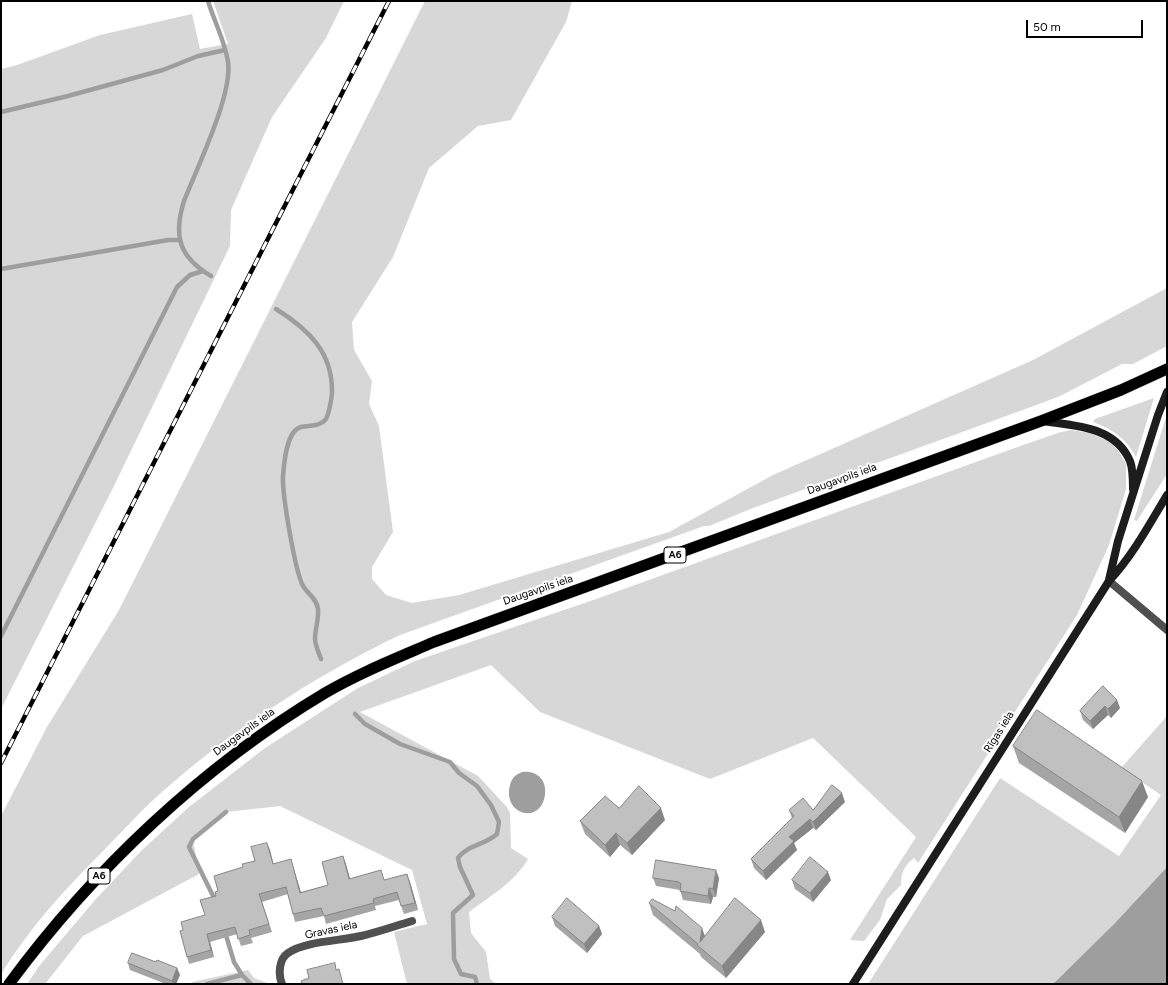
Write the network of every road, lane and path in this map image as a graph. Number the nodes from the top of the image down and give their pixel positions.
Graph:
1 (1167, 369) edge
2 (1167, 392) edge
3 (1041, 421) junction
4 (1134, 493) junction
5 (1167, 495) edge
6 (1109, 581) junction
7 (1167, 630) edge
8 (412, 921) dead end
9 (9, 984) edge
10 (282, 984) edge
11 (852, 984) edge

1 - 3 highway, Daugavpils iela / A6
2 - 4 main road
3 - 4 main road
3 - 9 highway, Daugavpils iela / A6
4 - 6 main road
5 - 6 main road, Rīgas iela
6 - 7 street
6 - 11 main road, Rīgas iela
8 - 10 street, Gravas iela

